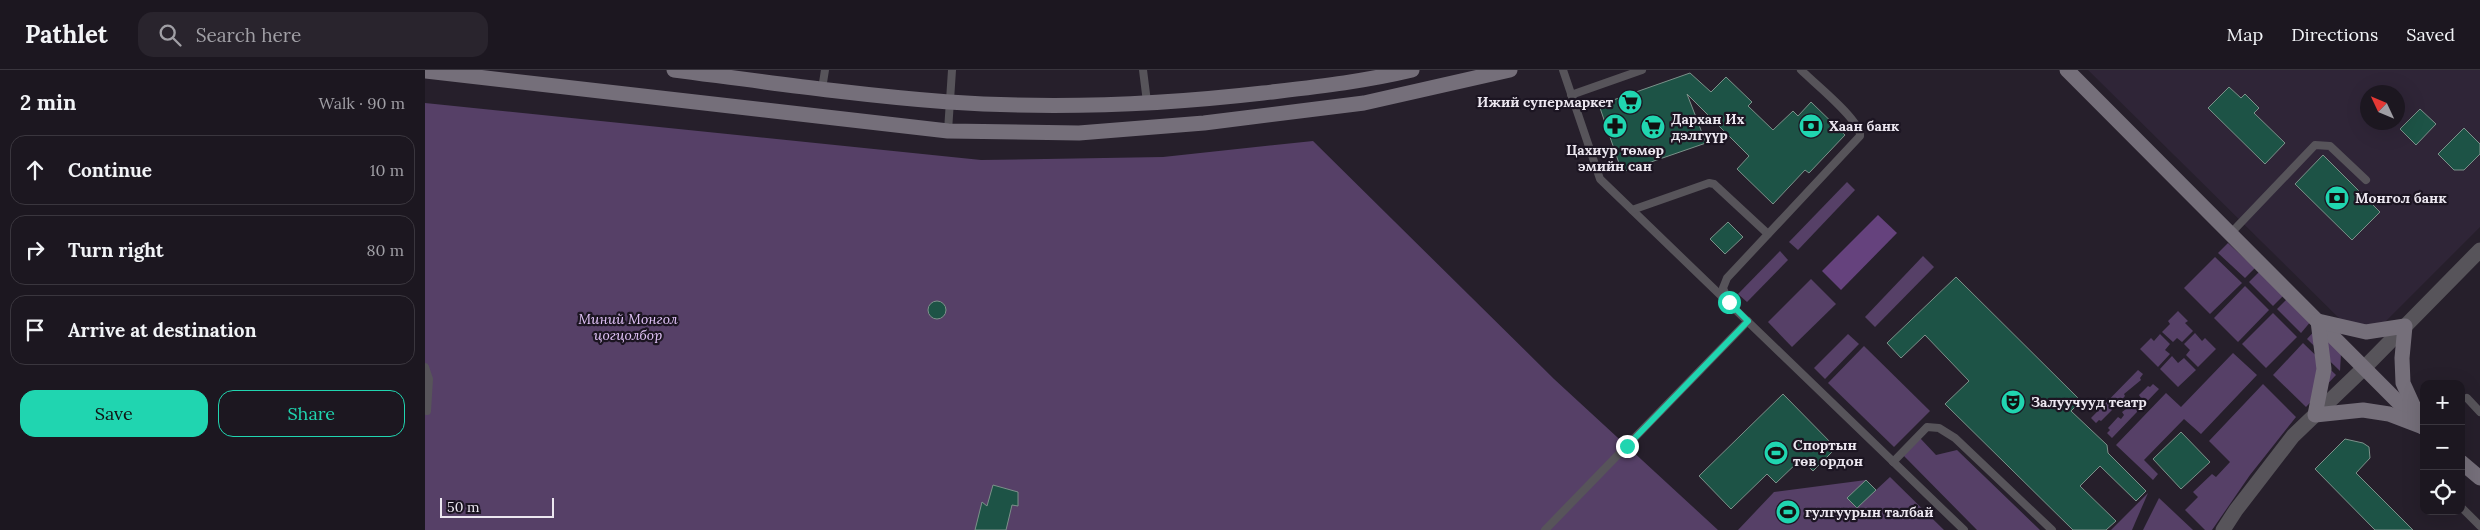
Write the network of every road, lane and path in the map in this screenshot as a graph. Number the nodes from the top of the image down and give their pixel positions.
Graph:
1 (674, 70) edge
2 (825, 70) edge
3 (952, 70) edge
4 (1143, 70) edge
5 (1412, 70) edge
6 (1510, 70) edge
7 (1563, 70) edge
8 (1642, 70) edge
9 (1801, 70) edge
10 (2067, 70) edge
11 (425, 71) edge
12 (822, 89) junction
13 (1571, 95) junction
14 (950, 102) junction
15 (1147, 102) junction
16 (948, 131) junction
17 (2366, 180) dead end
18 (1632, 210) junction
19 (1769, 234) junction
20 (2230, 234) junction
21 (2480, 250) edge
22 (1729, 302) junction
23 (1748, 321) junction
24 (2318, 321) junction
25 (2405, 326) junction
26 (425, 367) edge
27 (2364, 368) junction
28 (2467, 398) dead end
29 (427, 411) dead end
30 (2480, 412) edge
31 (2315, 414) junction
32 (2420, 425) edge
33 (2422, 425) edge
34 (2420, 427) edge
35 (1893, 462) junction
36 (2465, 465) edge
37 (2480, 478) edge
38 (2465, 511) edge
39 (2480, 526) edge
40 (1545, 530) edge
41 (1963, 530) edge
42 (2052, 530) edge
43 (2223, 530) edge

1 - 12 main road
2 - 12 lane
3 - 14 lane
4 - 15 lane
5 - 15 main road
6 - 16 main road
7 - 13 lane
8 - 13 lane
9 - 19 lane
10 - 20 main road
11 - 16 main road
12 - 14 main road
13 - 18 lane
14 - 15 main road
14 - 16 lane
17 - 20 lane
18 - 19 lane
18 - 22 lane
19 - 22 lane
20 - 24 main road
21 - 25 street
22 - 23 lane
23 - 35 lane
23 - 40 lane
24 - 25 main road
24 - 27 main road
24 - 31 main road
25 - 27 street
25 - 33 main road
26 - 29 lane
27 - 31 street
27 - 32 main road
28 - 30 lane
31 - 34 main road
31 - 43 street
35 - 41 lane
35 - 42 lane
36 - 37 main road
38 - 39 lane

